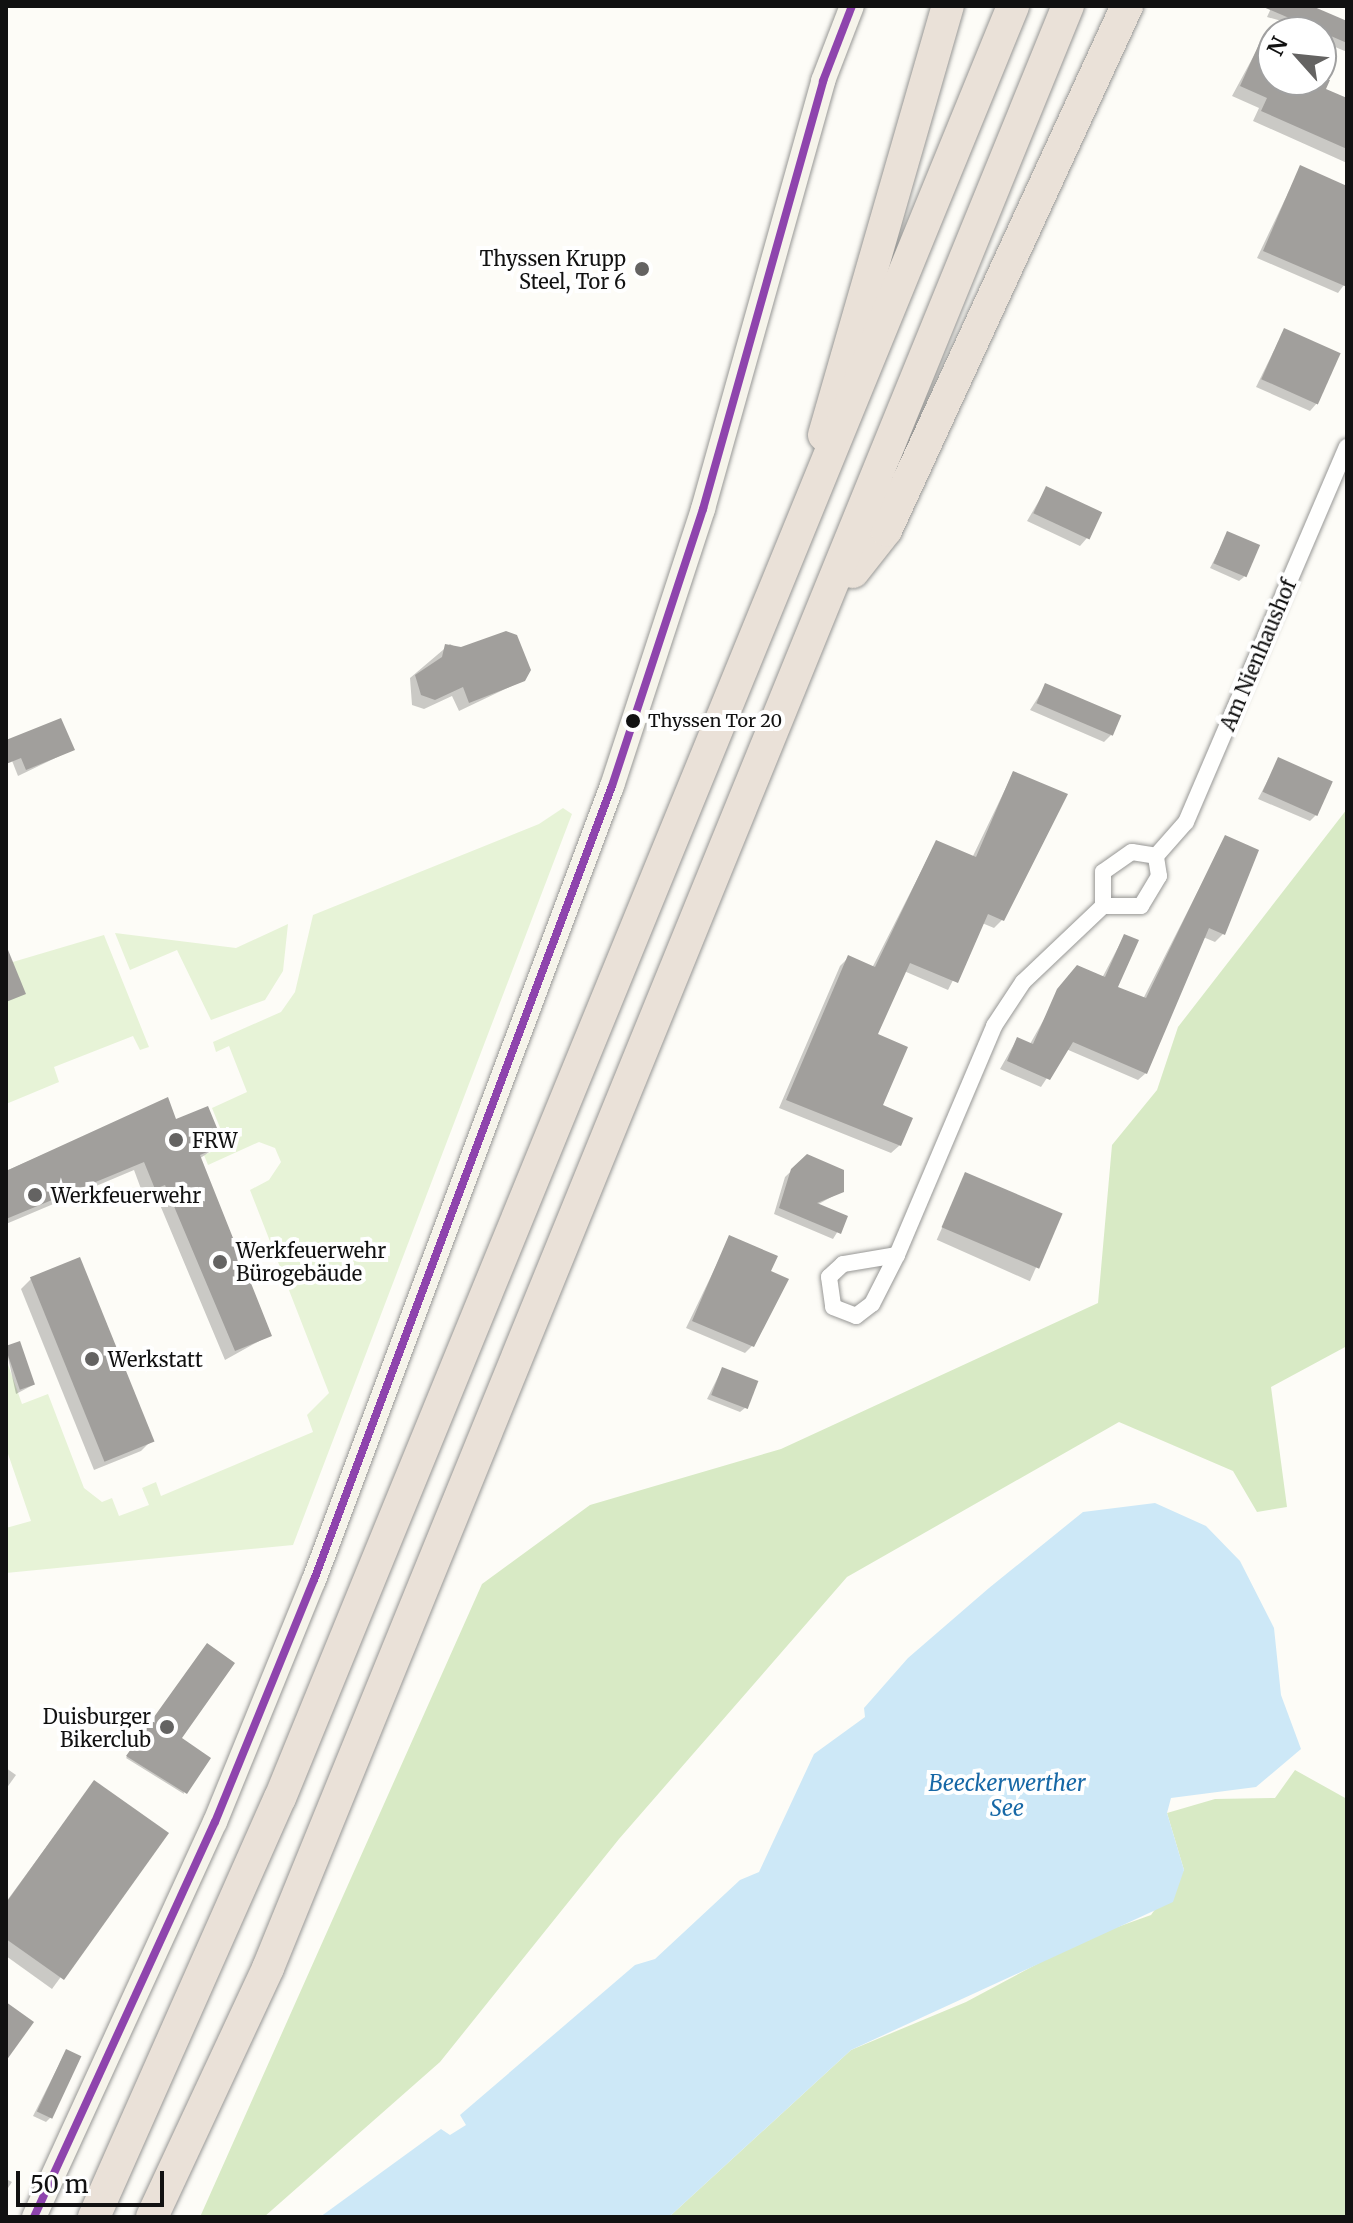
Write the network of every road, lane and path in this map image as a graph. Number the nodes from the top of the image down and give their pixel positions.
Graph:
1 (852, 6) edge
2 (948, 6) edge
3 (1013, 6) edge
4 (1068, 6) edge
5 (1127, 6) edge
6 (1347, 447) edge
7 (804, 528) junction
8 (829, 603) junction
9 (1156, 856) junction
10 (1103, 906) junction
11 (897, 1255) junction
12 (34, 2217) edge
13 (94, 2217) edge
14 (152, 2217) edge

1 - 12 street
2 - 7 highway
3 - 7 highway
4 - 8 highway
5 - 8 highway
6 - 9 street, Am Nienhaushof
7 - 13 highway
8 - 14 highway
9 - 10 street
9 - 10 street
10 - 11 street
11 - 11 street

